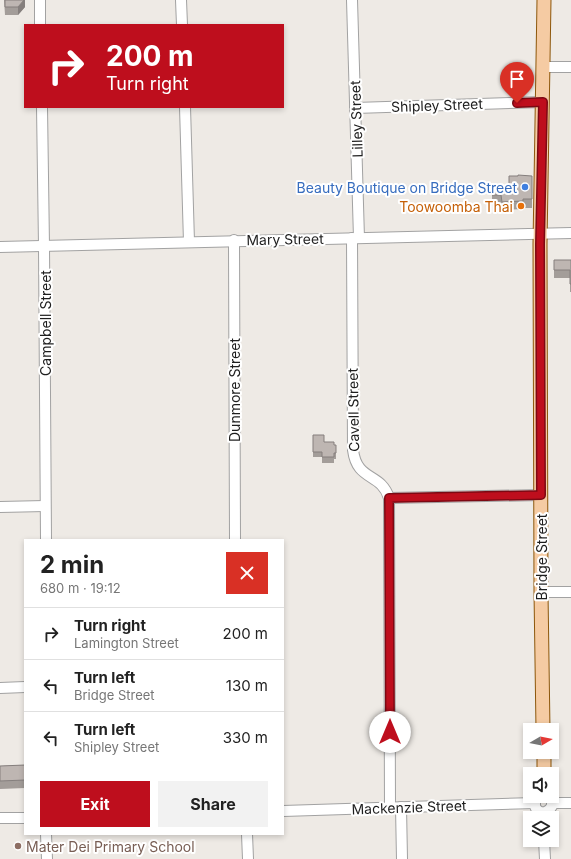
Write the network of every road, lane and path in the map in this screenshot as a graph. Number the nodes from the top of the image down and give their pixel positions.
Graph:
1 (40, 0) edge
2 (182, 0) edge
3 (352, 0) edge
4 (544, 0) edge
5 (40, 24) edge
6 (182, 24) edge
7 (544, 67) junction
8 (571, 67) edge
9 (543, 102) junction
10 (42, 108) edge
11 (185, 108) edge
12 (356, 108) junction
13 (540, 233) junction
14 (571, 233) edge
15 (356, 238) junction
16 (234, 240) junction
17 (189, 242) junction
18 (44, 246) junction
19 (0, 247) edge
20 (541, 495) junction
21 (389, 498) junction
22 (46, 506) junction
23 (0, 507) edge
24 (46, 539) edge
25 (235, 539) edge
26 (541, 592) junction
27 (571, 592) edge
28 (24, 687) edge
29 (0, 688) edge
30 (543, 723) edge
31 (523, 801) edge
32 (559, 801) edge
33 (571, 803) edge
34 (401, 807) junction
35 (390, 808) junction
36 (284, 811) edge
37 (0, 818) edge
38 (24, 818) edge
39 (46, 835) edge
40 (247, 835) edge
41 (544, 847) edge
42 (47, 859) edge
43 (248, 859) edge
44 (402, 859) edge
45 (545, 859) edge

1 - 5 street
2 - 6 street
3 - 12 street, Lilley Street
4 - 7 main road, Bridge Street
7 - 8 street
7 - 9 main road, Bridge Street
9 - 12 street, Shipley Street
9 - 13 main road, Bridge Street
10 - 18 street, Campbell Street
11 - 17 street
12 - 15 street, Lilley Street
13 - 14 street, Mary Street
13 - 15 street, Mary Street
13 - 20 main road, Bridge Street
15 - 16 street, Mary Street
15 - 21 street, Cavell Street
16 - 17 street, Mary Street
16 - 25 street, Dunmore Street
17 - 18 street, Mary Street
18 - 19 street, Mary Street
18 - 22 street, Campbell Street
20 - 21 street
20 - 26 main road, Bridge Street
21 - 35 street
22 - 23 street
22 - 24 street, Campbell Street
26 - 27 street
26 - 30 main road, Bridge Street
28 - 29 street
31 - 34 street, Mackenzie Street
32 - 33 street
34 - 35 street, Mackenzie Street
34 - 44 street
35 - 36 street, Mackenzie Street
37 - 38 street
39 - 42 street
40 - 43 street
41 - 45 street

